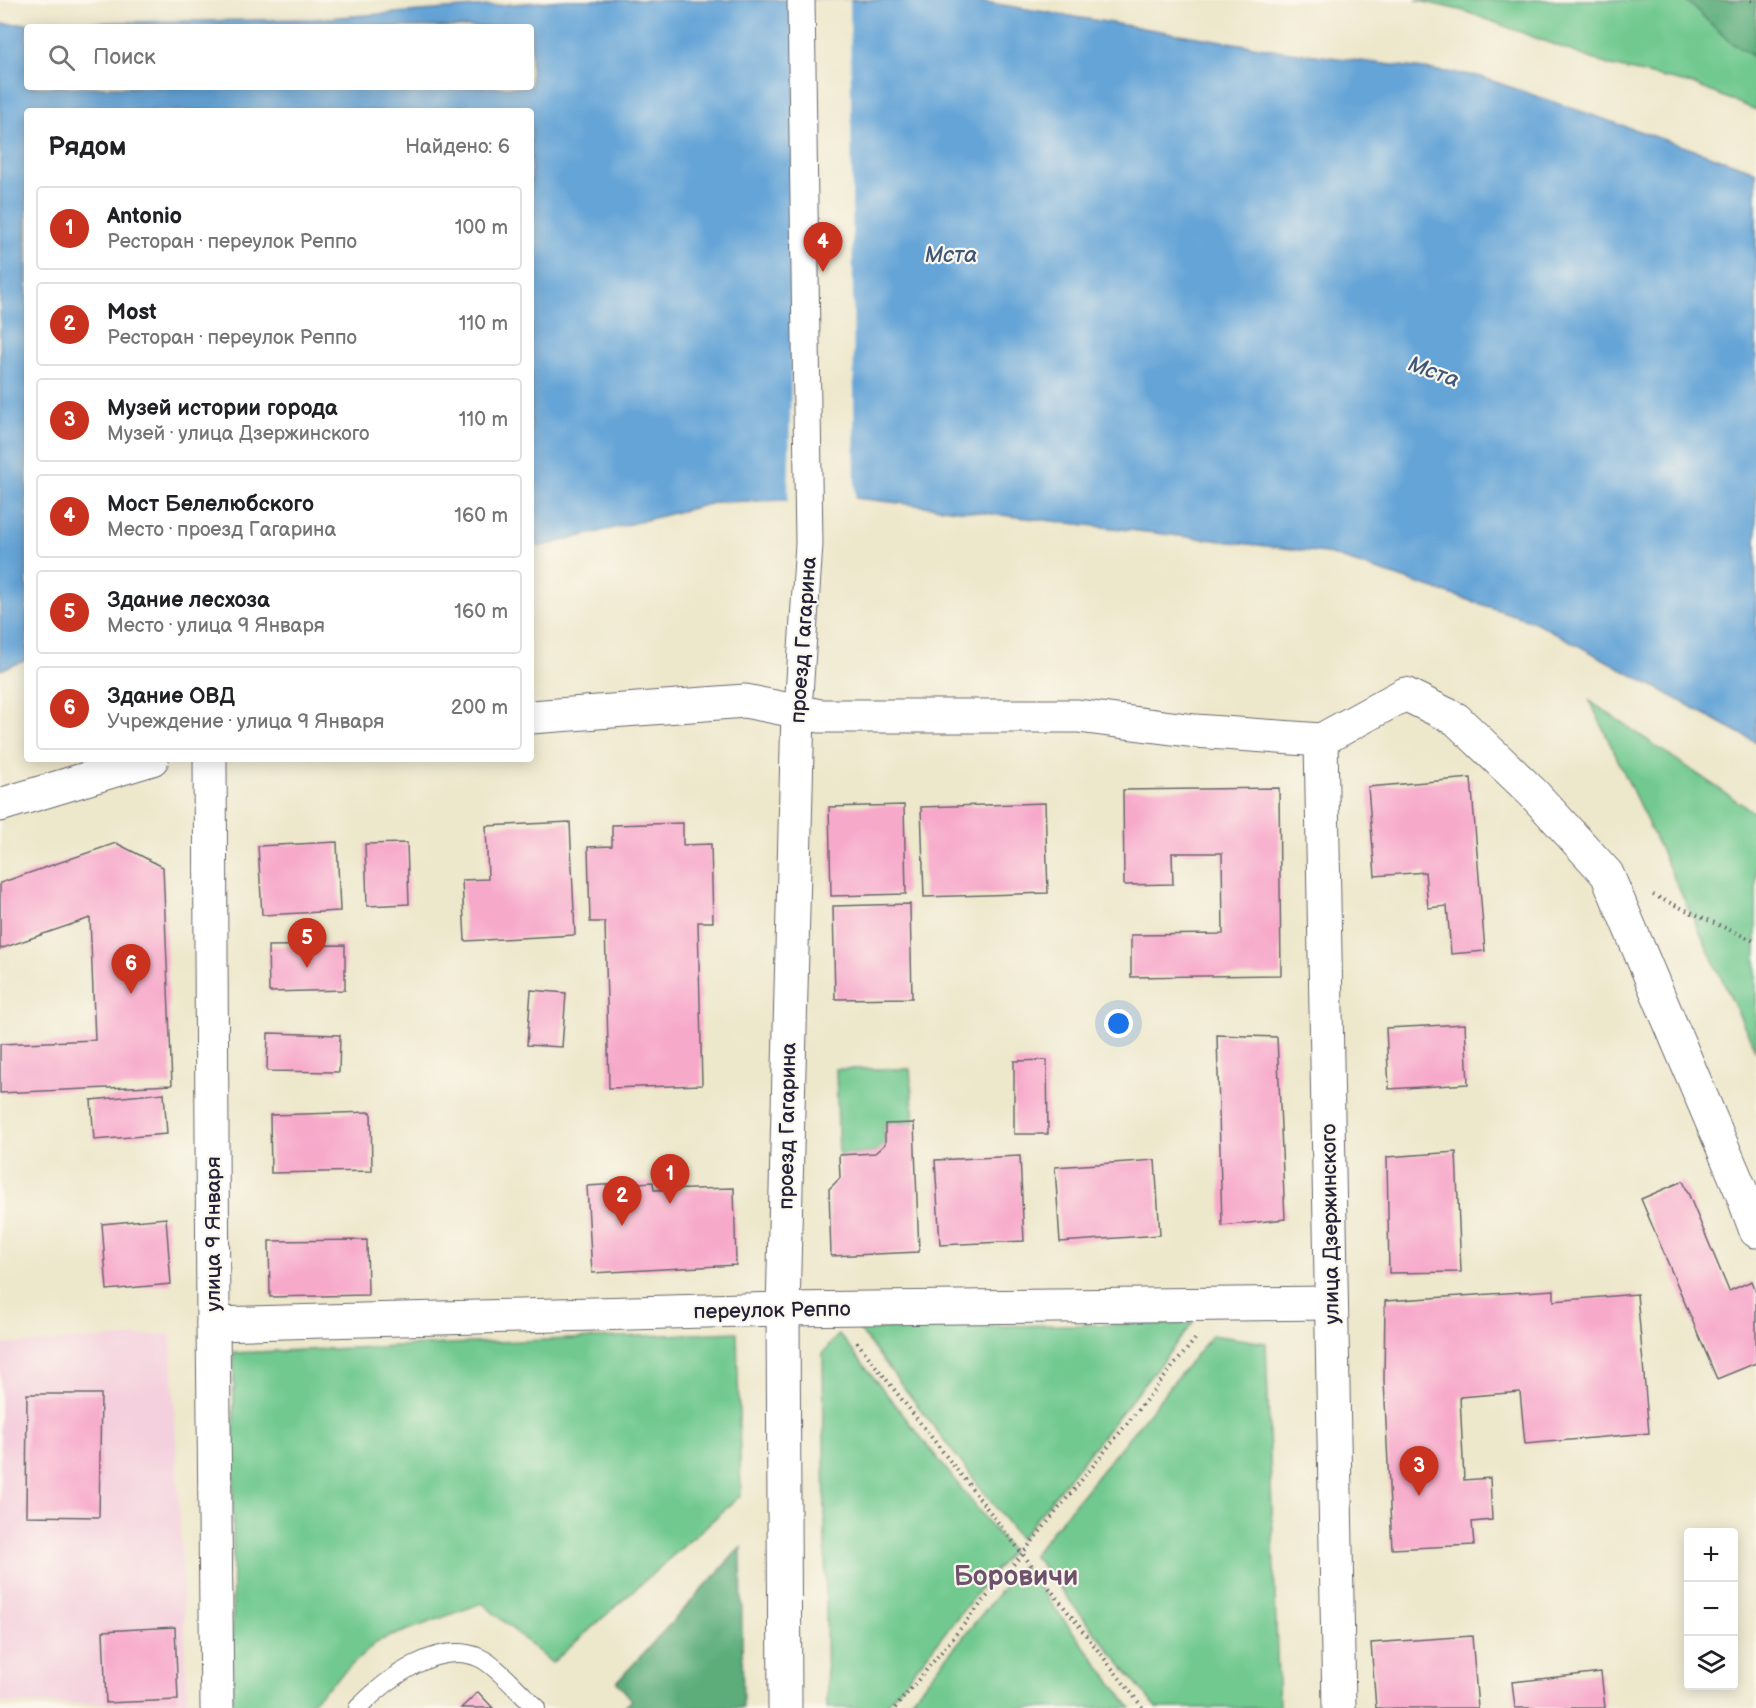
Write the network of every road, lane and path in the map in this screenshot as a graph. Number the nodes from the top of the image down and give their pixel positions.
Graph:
1 (801, 0) edge
2 (1751, 0) edge
3 (1756, 3) edge
4 (798, 710) junction
5 (534, 717) edge
6 (1321, 740) junction
7 (142, 762) edge
8 (210, 762) edge
9 (0, 804) edge
10 (1607, 874) junction
11 (1756, 942) edge
12 (1756, 1231) edge
13 (1331, 1303) junction
14 (1222, 1305) junction
15 (830, 1308) junction
16 (783, 1309) junction
17 (213, 1324) junction
18 (1022, 1554) junction
19 (218, 1708) edge
20 (358, 1708) edge
21 (536, 1708) edge
22 (786, 1708) edge
23 (895, 1708) edge
24 (1143, 1708) edge
25 (1339, 1708) edge

1 - 4 street, проезд Гагарина
2 - 3 path
4 - 5 street
4 - 6 street
4 - 16 street, проезд Гагарина
6 - 10 street
6 - 13 street, улица Дзержинского
7 - 9 street
8 - 17 street, улица 9 Января
10 - 11 path
10 - 12 street
13 - 14 street, переулок Реппо
13 - 25 street, улица Дзержинского
14 - 15 street, переулок Реппо
14 - 18 path
15 - 16 street, переулок Реппо
15 - 18 path
16 - 17 street, переулок Реппо
16 - 22 street, проезд Гагарина
17 - 19 street, улица 9 Января
18 - 23 path
18 - 24 path
20 - 21 lane

